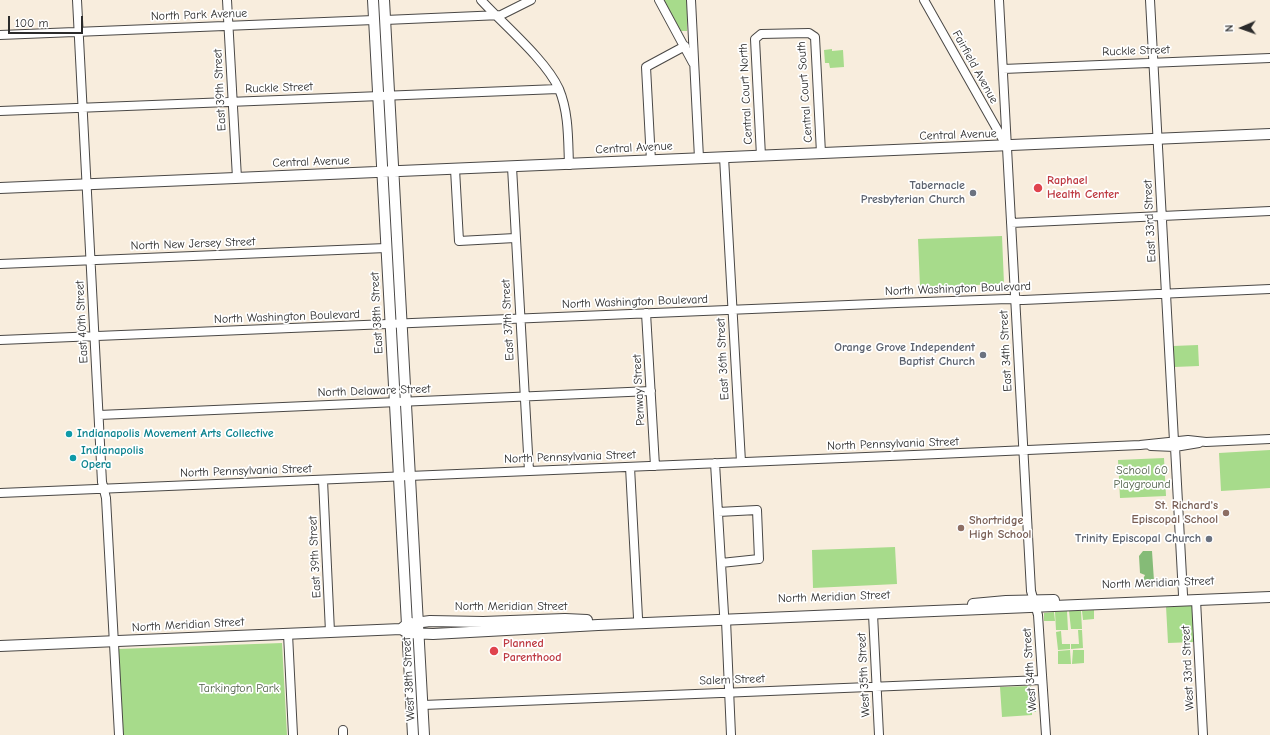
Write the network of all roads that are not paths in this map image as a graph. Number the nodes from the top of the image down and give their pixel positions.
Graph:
1 (77, 0) edge
2 (227, 0) edge
3 (373, 0) edge
4 (384, 0) edge
5 (481, 0) edge
6 (531, 0) edge
7 (659, 0) edge
8 (691, 0) edge
9 (924, 0) edge
10 (999, 0) edge
11 (1150, 0) edge
12 (496, 16) junction
13 (374, 20) junction
14 (385, 20) junction
15 (228, 26) junction
16 (79, 32) junction
17 (784, 33) joint
18 (0, 35) edge
19 (684, 46) junction
20 (1270, 58) edge
21 (1153, 62) junction
22 (694, 65) junction
23 (1003, 68) junction
24 (558, 89) junction
25 (389, 95) junction
26 (378, 96) junction
27 (233, 102) junction
28 (82, 108) junction
29 (0, 111) edge
30 (1270, 134) edge
31 (1158, 138) junction
32 (1007, 146) junction
33 (821, 153) junction
34 (761, 156) junction
35 (724, 157) junction
36 (699, 158) junction
37 (651, 161) junction
38 (569, 164) junction
39 (512, 167) junction
40 (455, 169) junction
41 (393, 172) junction
42 (382, 173) junction
43 (237, 178) junction
44 (86, 184) junction
45 (0, 188) edge
46 (1270, 212) edge
47 (1162, 216) junction
48 (1011, 223) junction
49 (515, 238) junction
50 (386, 248) junction
51 (90, 260) junction
52 (0, 264) edge
53 (1270, 289) edge
54 (1166, 294) junction
55 (1015, 299) junction
56 (732, 310) junction
57 (646, 313) junction
58 (520, 319) junction
59 (391, 324) junction
60 (402, 324) junction
61 (94, 336) junction
62 (0, 340) edge
63 (651, 391) junction
64 (525, 397) junction
65 (406, 402) junction
66 (395, 403) junction
67 (99, 415) junction
68 (1270, 439) edge
69 (1175, 444) junction
70 (1023, 450) junction
71 (741, 462) junction
72 (715, 463) junction
73 (655, 466) junction
74 (630, 467) junction
75 (529, 471) junction
76 (410, 476) junction
77 (399, 477) junction
78 (323, 480) junction
79 (104, 489) junction
80 (0, 493) edge
81 (718, 512) junction
82 (720, 562) junction
83 (1270, 591) edge
84 (1183, 595) junction
85 (1270, 597) edge
86 (1196, 600) junction
87 (1035, 604) junction
88 (873, 614) junction
89 (725, 617) junction
90 (638, 618) junction
91 (418, 622) junction
92 (406, 629) junction
93 (330, 632) junction
94 (419, 633) junction
95 (288, 634) junction
96 (114, 641) junction
97 (0, 646) edge
98 (1042, 680) junction
99 (876, 686) junction
100 (729, 692) junction
101 (423, 705) junction
102 (119, 735) edge
103 (293, 735) edge
104 (413, 735) edge
105 (424, 735) edge
106 (731, 735) edge
107 (879, 735) edge
108 (1046, 735) edge
109 (1204, 735) edge

1 - 16 street, East 40th Street
2 - 15 street, East 39th Street
3 - 13 main road, East 38th Street
4 - 14 main road, East 38th Street
5 - 12 street
6 - 12 street
7 - 19 street
8 - 22 street
9 - 32 street, Fairfield Avenue
10 - 23 street, East 34th Street
11 - 21 street, East 33rd Street
12 - 14 street
12 - 24 street
13 - 15 street, North Park Avenue
13 - 26 main road, East 38th Street
14 - 25 main road, East 38th Street
15 - 16 street, North Park Avenue
15 - 27 street, East 39th Street
16 - 18 street, North Park Avenue
16 - 28 street, East 40th Street
17 - 33 street, Central Court South
17 - 34 street, Central Court North
19 - 22 street
19 - 37 street
20 - 21 street, Ruckle Street
21 - 23 street, Ruckle Street
21 - 31 street, East 33rd Street
22 - 36 street
23 - 32 street, East 34th Street
24 - 25 street, Ruckle Street
24 - 38 street
25 - 26 street, Ruckle Street
25 - 41 main road, East 38th Street
26 - 27 street, Ruckle Street
26 - 42 main road, East 38th Street
27 - 28 street, Ruckle Street
27 - 43 street, East 39th Street
28 - 29 street, Ruckle Street
28 - 44 street, East 40th Street
30 - 31 main road, Central Avenue
31 - 32 main road, Central Avenue
31 - 47 street, East 33rd Street
32 - 33 main road, Central Avenue
32 - 48 street, East 34th Street
33 - 34 main road, Central Avenue
34 - 35 main road, Central Avenue
35 - 36 main road, Central Avenue
35 - 56 street, East 36th Street
36 - 37 main road, Central Avenue
37 - 38 main road, Central Avenue
38 - 39 main road, Central Avenue
39 - 40 main road, Central Avenue
39 - 49 street, East 37th Street
40 - 41 main road, Central Avenue
40 - 49 street
41 - 42 main road, Central Avenue
41 - 60 main road, East 38th Street
42 - 43 main road, Central Avenue
42 - 50 main road, East 38th Street
43 - 44 main road, Central Avenue
44 - 45 main road, Central Avenue
44 - 51 street, East 40th Street
46 - 47 street
47 - 48 street
47 - 54 street, East 33rd Street
48 - 55 street, East 34th Street
49 - 58 street, East 37th Street
50 - 51 street, North New Jersey Street
50 - 59 main road, East 38th Street
51 - 52 street, North New Jersey Street
51 - 61 street, East 40th Street
53 - 54 street, North Washington Boulevard
54 - 55 street, North Washington Boulevard
54 - 69 street, East 33rd Street
55 - 56 street, North Washington Boulevard
55 - 70 street, East 34th Street
56 - 57 street, North Washington Boulevard
56 - 71 street, East 36th Street
57 - 58 street, North Washington Boulevard
57 - 63 street, Penway Street
58 - 60 street, North Washington Boulevard
58 - 64 street, East 37th Street
59 - 60 street, North Washington Boulevard
59 - 61 street, North Washington Boulevard
59 - 66 main road, East 38th Street
60 - 65 main road, East 38th Street
61 - 62 street, North Washington Boulevard
61 - 67 street, East 40th Street
63 - 64 street, North Delaware Street
63 - 73 street, Penway Street
64 - 65 street, North Delaware Street
64 - 75 street, East 37th Street
65 - 66 street, North Delaware Street
65 - 76 main road, East 38th Street
66 - 67 street, North Delaware Street
66 - 77 main road, East 38th Street
67 - 79 street, East 40th Street
68 - 69 street, North Pennsylvania Street
69 - 70 street, North Pennsylvania Street
69 - 84 street, East 33rd Street
70 - 71 street, North Pennsylvania Street
70 - 87 street, East 34th Street
71 - 72 street, North Pennsylvania Street
72 - 73 street, North Pennsylvania Street
72 - 81 street
73 - 74 street, North Pennsylvania Street
74 - 75 street, North Pennsylvania Street
74 - 90 street
75 - 76 street, North Pennsylvania Street
76 - 77 street, North Pennsylvania Street
76 - 91 main road, East 38th Street
77 - 78 street, North Pennsylvania Street
77 - 92 main road, East 38th Street
78 - 79 street, North Pennsylvania Street
78 - 93 street, East 39th Street
79 - 80 street, North Pennsylvania Street
79 - 96 street, East 40th Street
81 - 82 street
81 - 82 street
82 - 89 street
83 - 84 main road, North Meridian Street
84 - 87 main road, North Meridian Street
85 - 86 main road, North Meridian Street
86 - 87 main road, North Meridian Street
86 - 109 street, West 33rd Street
87 - 88 main road, North Meridian Street
87 - 89 main road, North Meridian Street
87 - 98 street, West 34th Street
88 - 89 main road, North Meridian Street
88 - 99 street, West 35th Street
89 - 90 main road, North Meridian Street
89 - 94 main road, North Meridian Street
89 - 100 street
90 - 91 main road, North Meridian Street
91 - 92 main road, North Meridian Street
91 - 94 main road, West 38th Street
92 - 93 main road, North Meridian Street
92 - 94 main road, North Meridian Street
92 - 104 main road, West 38th Street
93 - 95 main road, North Meridian Street
94 - 101 main road, West 38th Street
95 - 96 main road, North Meridian Street
95 - 103 street
96 - 97 main road, North Meridian Street
96 - 102 street, East 40th Street
98 - 99 street, Salem Street
98 - 108 street, West 34th Street
99 - 100 street, Salem Street
99 - 107 street, West 35th Street
100 - 101 street, Salem Street
100 - 106 street
101 - 105 main road, West 38th Street

